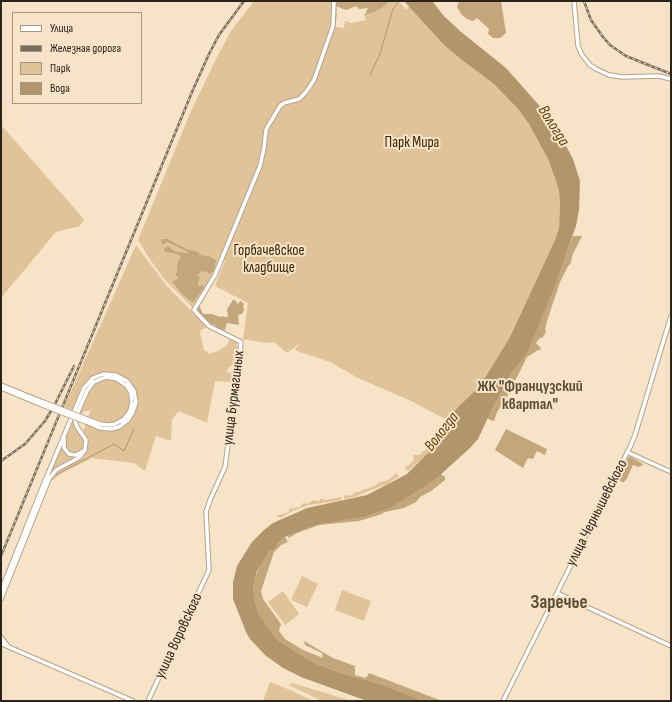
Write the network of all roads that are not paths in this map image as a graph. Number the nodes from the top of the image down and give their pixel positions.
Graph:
1 (334, 1) edge
2 (574, 1) edge
3 (671, 79) edge
4 (671, 316) edge
5 (1, 387) edge
6 (86, 421) junction
7 (64, 436) junction
8 (85, 450) junction
9 (627, 452) junction
10 (671, 472) edge
11 (209, 570) joint
12 (1, 591) edge
13 (557, 593) junction
14 (1, 599) edge
15 (1, 636) edge
16 (2, 643) edge
17 (8, 646) junction
18 (671, 646) edge
19 (133, 701) edge
20 (148, 701) edge
21 (503, 701) edge

1 - 11 main road, улица Бурмагиных
2 - 3 main road
4 - 9 main road, улица Чернышевского
5 - 6 main road, bridge
6 - 7 main road
6 - 8 main road
7 - 8 main road
7 - 12 main road
8 - 14 main road
9 - 10 main road
9 - 13 main road, улица Чернышевского
11 - 20 main road, улица Воровского
13 - 18 main road
13 - 21 main road, улица Чернышевского
15 - 17 main road
16 - 17 main road
17 - 19 main road

